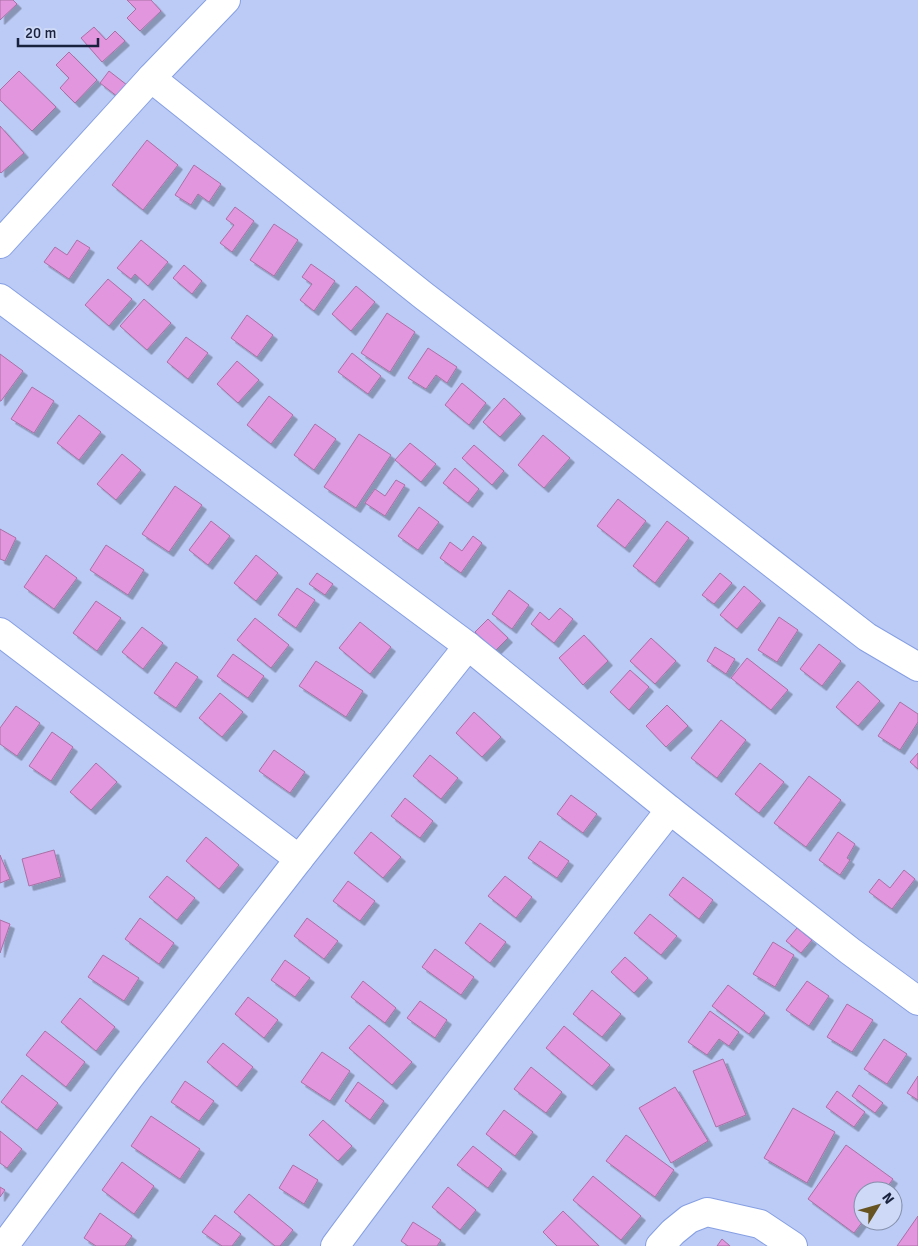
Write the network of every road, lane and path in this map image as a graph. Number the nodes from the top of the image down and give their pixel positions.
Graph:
1 (226, 0) edge
2 (150, 78) junction
3 (0, 244) edge
4 (0, 298) edge
5 (0, 632) edge
6 (468, 646) junction
7 (918, 666) edge
8 (670, 810) junction
9 (299, 859) junction
10 (918, 1001) edge
11 (4, 1246) edge
12 (335, 1246) edge
13 (660, 1246) edge
14 (793, 1246) edge

1 - 2 street
2 - 3 street
2 - 7 street
4 - 6 street
5 - 9 street
6 - 8 street
6 - 9 street
8 - 10 street
8 - 12 street
9 - 11 street
13 - 14 street

